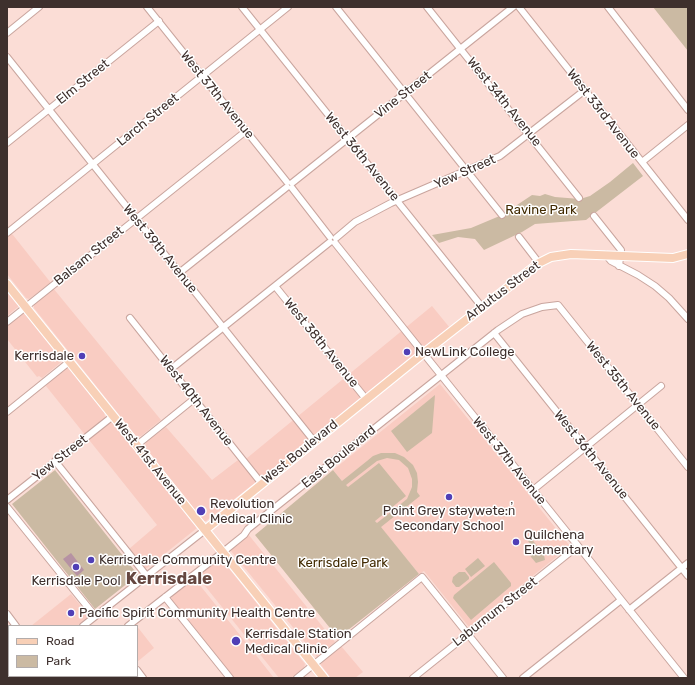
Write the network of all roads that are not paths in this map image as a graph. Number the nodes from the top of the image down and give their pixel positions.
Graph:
1 (40, 7) edge
2 (147, 7) edge
3 (242, 7) edge
4 (288, 7) edge
5 (336, 7) edge
6 (427, 7) edge
7 (513, 7) edge
8 (519, 7) edge
9 (608, 7) edge
10 (159, 21) junction
11 (260, 30) junction
12 (7, 33) edge
13 (461, 49) junction
14 (7, 57) edge
15 (202, 76) junction
16 (585, 90) junction
17 (405, 93) junction
18 (48, 110) junction
19 (688, 110) edge
20 (688, 125) edge
21 (246, 131) junction
22 (529, 134) junction
23 (347, 139) junction
24 (7, 143) edge
25 (642, 162) junction
26 (92, 164) junction
27 (466, 170) junction
28 (289, 185) junction
29 (580, 198) dead end
30 (396, 201) junction
31 (502, 215) dead end
32 (594, 216) dead end
33 (136, 219) junction
34 (688, 220) edge
35 (7, 233) edge
36 (519, 237) dead end
37 (333, 240) junction
38 (688, 254) edge
39 (606, 255) junction
40 (620, 256) junction
41 (539, 263) junction
42 (619, 266) junction
43 (179, 273) junction
44 (7, 284) edge
45 (275, 286) junction
46 (558, 305) joint
47 (26, 307) junction
48 (482, 307) junction
49 (130, 318) dead end
50 (688, 319) edge
51 (7, 322) edge
52 (223, 327) junction
53 (494, 334) junction
54 (424, 353) junction
55 (69, 362) junction
56 (171, 369) junction
57 (441, 376) junction
58 (661, 386) dead end
59 (194, 399) junction
60 (366, 399) junction
61 (638, 405) junction
62 (7, 412) edge
63 (113, 416) junction
64 (314, 441) junction
65 (137, 445) junction
66 (586, 448) junction
67 (55, 461) junction
68 (688, 467) edge
69 (262, 484) junction
70 (533, 490) junction
71 (7, 500) edge
72 (7, 507) edge
73 (205, 530) junction
74 (578, 546) junction
75 (223, 552) junction
76 (688, 563) edge
77 (682, 568) junction
78 (146, 575) junction
79 (688, 576) edge
80 (165, 597) junction
81 (620, 600) junction
82 (629, 610) junction
83 (7, 614) edge
84 (95, 616) junction
85 (15, 625) edge
86 (84, 625) edge
87 (129, 625) edge
88 (468, 634) junction
89 (313, 665) junction
90 (230, 678) edge
91 (297, 678) edge
92 (324, 678) edge
93 (413, 678) edge
94 (503, 678) edge
95 (523, 678) edge
96 (686, 678) edge

1 - 12 street
2 - 10 street, West 37th Avenue
3 - 11 street, West 36th Avenue
4 - 11 street, Larch Street
5 - 17 street
6 - 13 street, West 34th Avenue
7 - 13 street, Vine Street
8 - 16 street, West 33rd Avenue
9 - 19 street
10 - 15 street, West 37th Avenue
10 - 18 street, Elm Street
11 - 15 street, Larch Street
11 - 23 street, West 36th Avenue
13 - 17 street, Vine Street
13 - 22 street, West 34th Avenue
14 - 18 street, West 39th Avenue
15 - 21 street, West 37th Avenue
15 - 26 street, Larch Street
16 - 22 street, Yew Street
16 - 25 street, West 33rd Avenue
17 - 23 street, Vine Street
17 - 27 street
18 - 24 street, Elm Street
18 - 26 street, West 39th Avenue
20 - 25 street
21 - 28 street, West 37th Avenue
21 - 33 street, Balsam Street
22 - 27 street, Yew Street
22 - 29 street, West 34th Avenue
23 - 28 street, Vine Street
23 - 30 street, West 36th Avenue
25 - 34 street, West 33rd Avenue
26 - 33 street, West 39th Avenue
26 - 35 street, Larch Street
27 - 30 street, Yew Street
27 - 31 street
28 - 37 street, West 37th Avenue
28 - 43 street, Vine Street
30 - 37 street, Yew Street
30 - 48 street, West 36th Avenue
32 - 40 street
33 - 43 street, West 39th Avenue
33 - 47 street, Balsam Street
36 - 41 street
37 - 45 street, Yew Street
37 - 54 street, West 37th Avenue
38 - 40 main road, Arbutus Street
39 - 40 main road, Arbutus Street
39 - 41 main road, Arbutus Street
39 - 42 street
40 - 42 street
41 - 48 main road, Arbutus Street
42 - 50 street
43 - 52 street, West 39th Avenue
44 - 47 main road, West 41st Avenue
45 - 52 street, Yew Street
45 - 60 street, West 38th Avenue
46 - 53 street, East Boulevard
46 - 61 street, West 35th Avenue
47 - 51 street, Balsam Street
47 - 55 main road, West 41st Avenue
48 - 54 main road, Arbutus Street
49 - 56 street, West 40th Avenue
52 - 56 street, Yew Street
52 - 64 street, West 39th Avenue
53 - 57 street, East Boulevard
53 - 66 street, West 36th Avenue
54 - 57 street, West 37th Avenue
54 - 60 main road, West Boulevard
55 - 62 street
55 - 63 main road, West 41st Avenue
56 - 59 street, West 40th Avenue
57 - 70 street, West 37th Avenue
57 - 75 street, East Boulevard
58 - 61 street
59 - 65 street
59 - 69 street, West 40th Avenue
60 - 64 main road, West Boulevard
61 - 66 street
61 - 68 street, West 35th Avenue
63 - 65 main road, West 41st Avenue
63 - 67 street, Yew Street
64 - 69 main road, West Boulevard
65 - 73 main road, West 41st Avenue
66 - 70 street
66 - 77 street, West 36th Avenue
67 - 71 street, Yew Street
67 - 78 street
69 - 73 main road, West Boulevard
70 - 74 street, West 37th Avenue
72 - 84 street
73 - 75 main road, West 41st Avenue
73 - 78 street, West Boulevard
74 - 81 street, West 37th Avenue
74 - 88 street, Laburnum Street
75 - 80 street, East Boulevard
75 - 89 main road, West 41st Avenue
76 - 77 street
77 - 79 street, West 36th Avenue
77 - 82 street
78 - 84 street, West Boulevard
80 - 87 street, East Boulevard
80 - 90 street
81 - 82 street, West 37th Avenue
81 - 95 street
82 - 96 street, West 37th Avenue
83 - 85 street
84 - 86 street, West Boulevard
88 - 89 street
88 - 93 street, Laburnum Street
88 - 94 street
89 - 91 street
89 - 92 main road, West 41st Avenue

